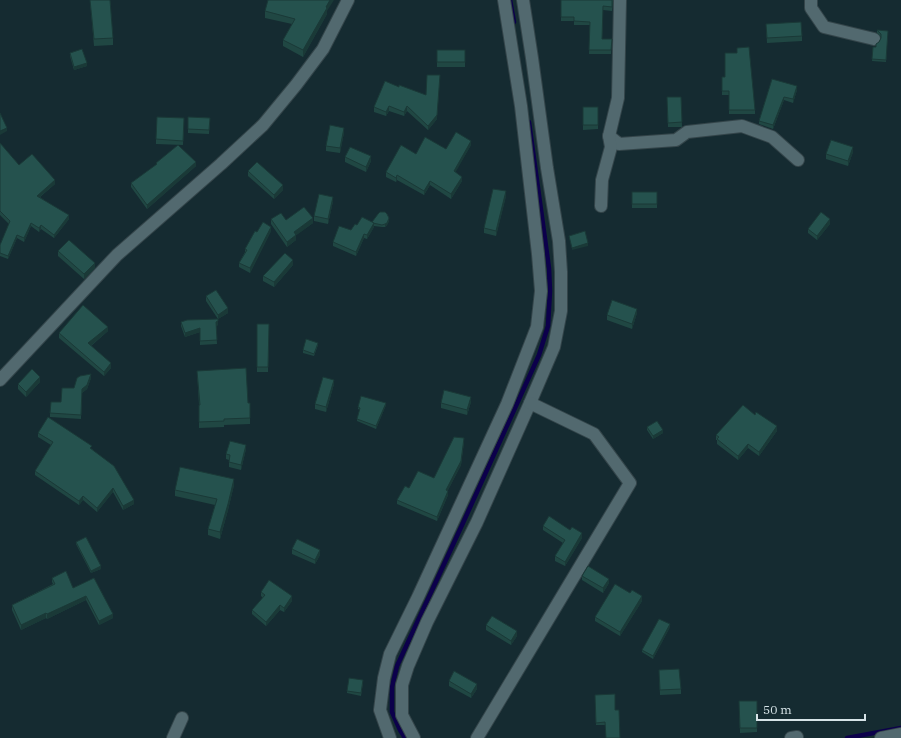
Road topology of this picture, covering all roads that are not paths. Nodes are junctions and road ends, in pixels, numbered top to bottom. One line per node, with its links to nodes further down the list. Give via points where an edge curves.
1 (348, 0): 10 (street, via 323,49 263,125 117,255)
2 (504, 0): 15 (street, via 521,106 538,254 541,291 537,327 507,404 390,654 380,710)
3 (523, 0): 11 (street, via 559,241 561,287 561,311 554,347)
4 (620, 0): 7 (street, via 618,98)
5 (811, 0): 6 (street, via 810,8 824,27)
6 (874, 39)
7 (609, 136): 8 (street, via 619,144 676,140 687,132 742,126 772,137); 9 (street, via 611,147 602,180)
8 (798, 160)
9 (601, 206)
10 (0, 380)
11 (530, 403): 16 (street, via 408,666 402,685 402,715); 17 (street, via 594,434 630,483)
12 (182, 718): 14 (street)
13 (901, 734): 18 (street)
14 (173, 738)
15 (390, 738)
16 (414, 738)
17 (477, 738)
18 (881, 738)

